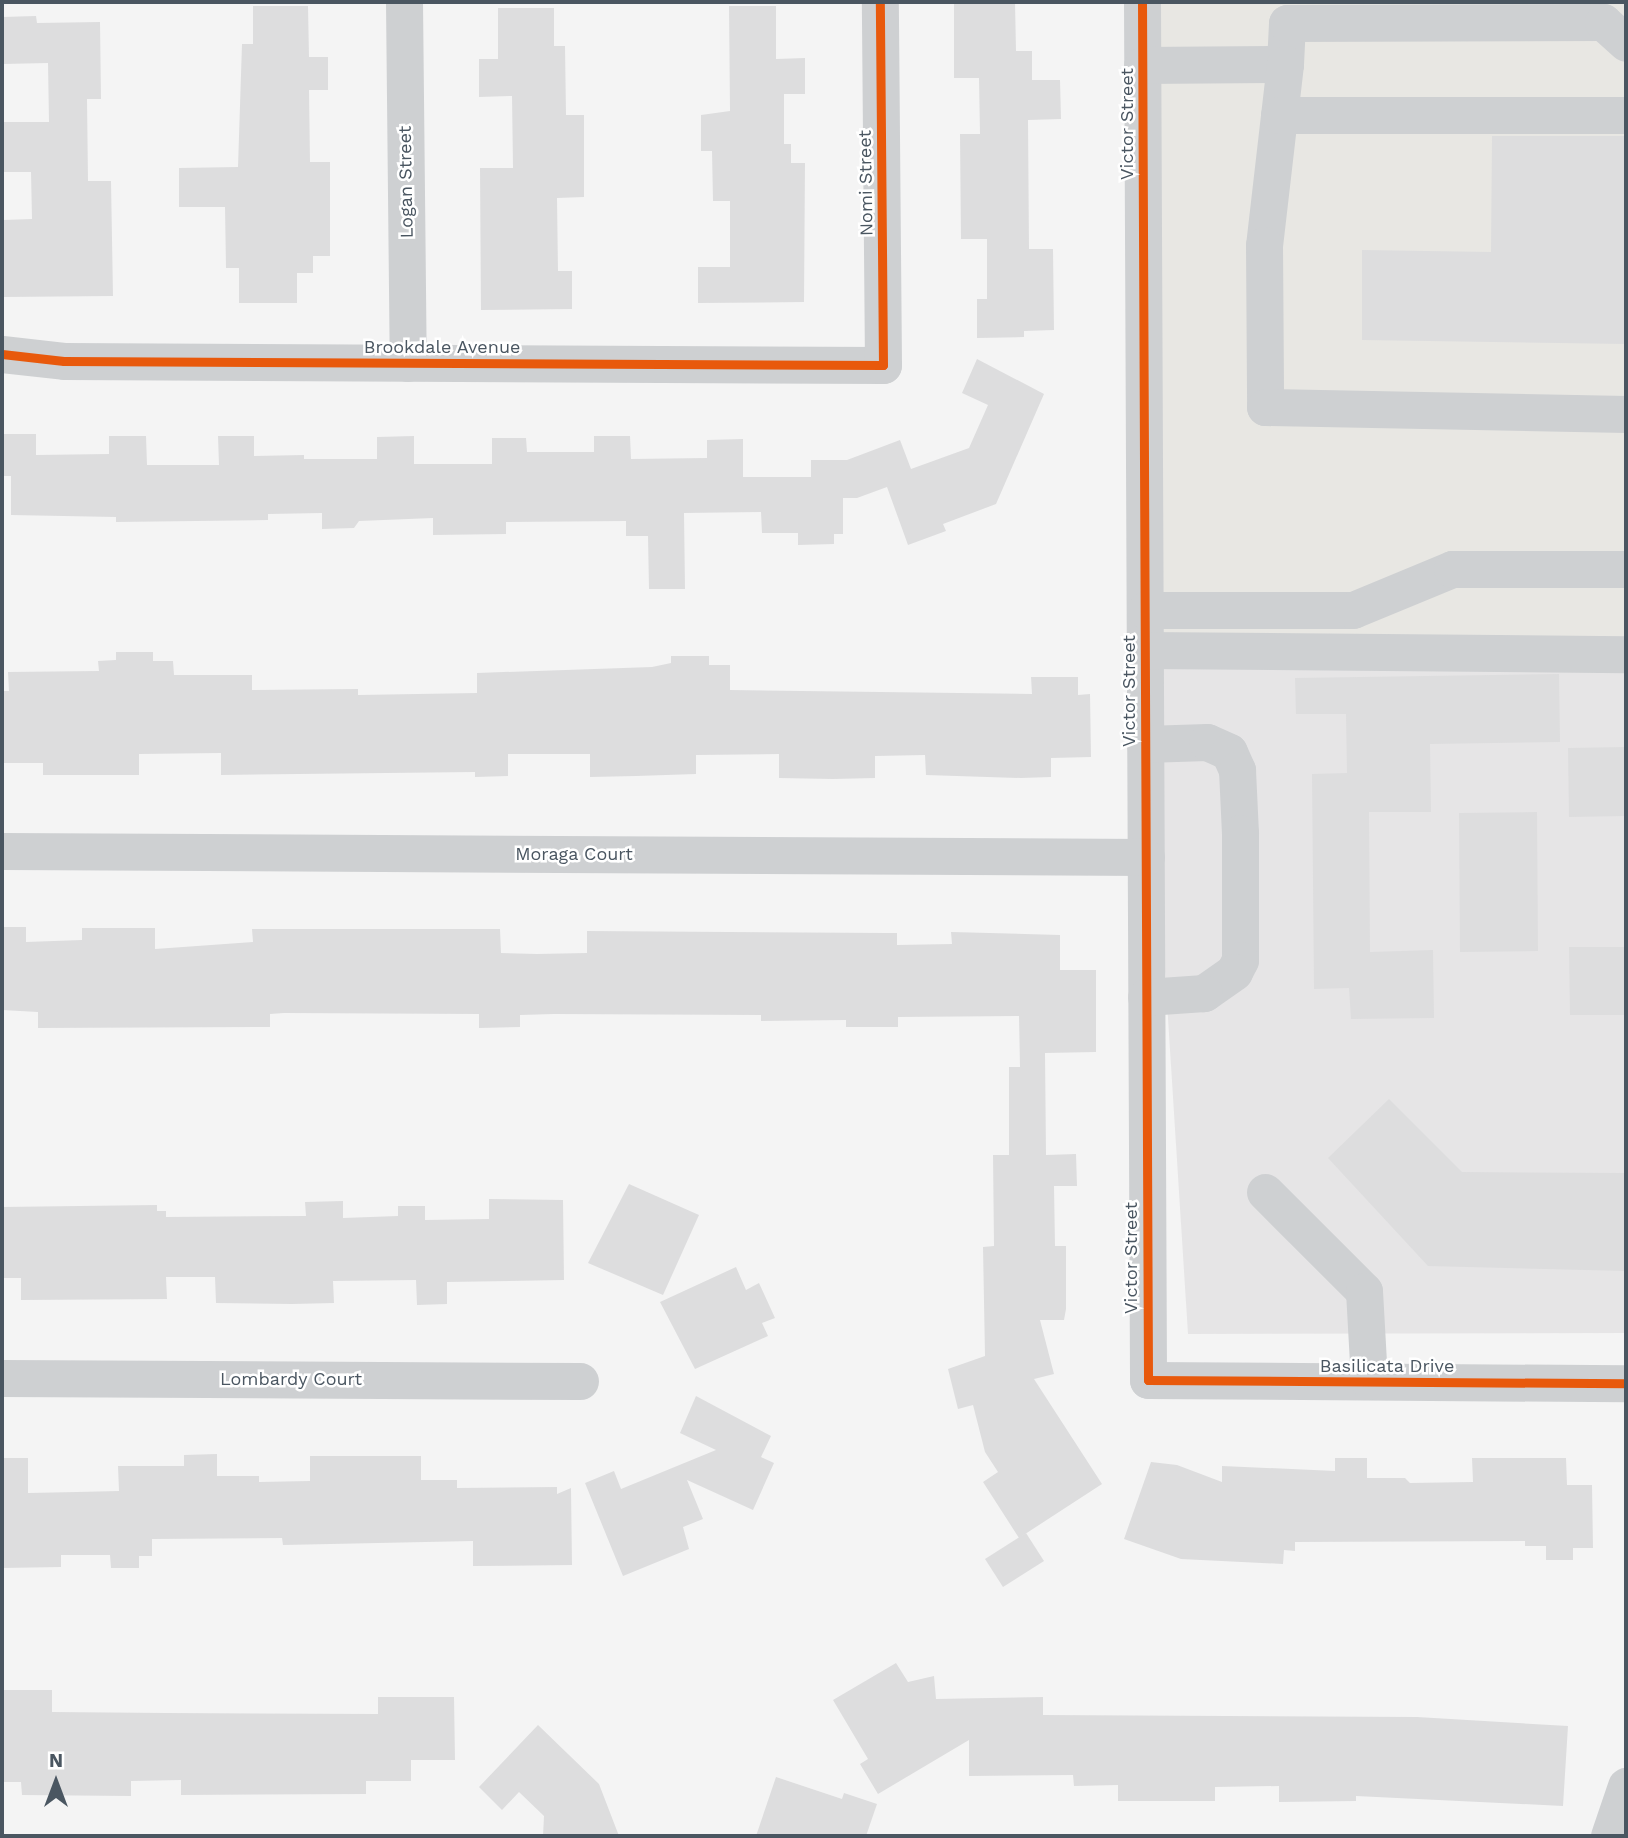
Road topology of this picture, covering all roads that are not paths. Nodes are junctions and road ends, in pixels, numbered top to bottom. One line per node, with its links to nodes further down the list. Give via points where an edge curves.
1 (404, 2): 10 (street, Logan Street)
2 (880, 2): 11 (street, Nomi Street)
3 (1142, 2): 6 (street, Victor Street)
4 (1626, 43): 5 (street, via 1603,22 1287,23)
5 (1285, 64): 6 (street); 7 (street)
6 (1142, 65): 14 (street, Victor Street)
7 (1279, 114): 8 (street); 12 (street, via 1264,245 1265,407)
8 (1626, 114)
9 (2, 354): 10 (street, Brookdale Avenue, via 64,361)
10 (408, 363): 11 (street, Brookdale Avenue)
11 (883, 365)
12 (1626, 414)
13 (1626, 569): 14 (street, via 1452,569 1353,610)
14 (1145, 610): 15 (street, Victor Street)
15 (1145, 650): 16 (street); 17 (street, Victor Street)
16 (1626, 654)
17 (1145, 744): 19 (street, Victor Street); 20 (street, via 1207,743 1229,752 1237,770 1240,833 1240,960 1234,972 1204,993)
18 (2, 851): 19 (street, Moraga Court)
19 (1146, 857): 20 (street, Victor Street)
20 (1146, 997): 23 (street, Victor Street)
21 (1265, 1192): 25 (street, via 1364,1291)
22 (2, 1378): 24 (street, Lombardy Court)
23 (1148, 1380): 25 (street, Basilicata Drive)
24 (580, 1381)
25 (1369, 1381): 26 (street, Basilicata Drive)
26 (1626, 1383)
27 (1626, 1786): 28 (street)
28 (1609, 1836)

